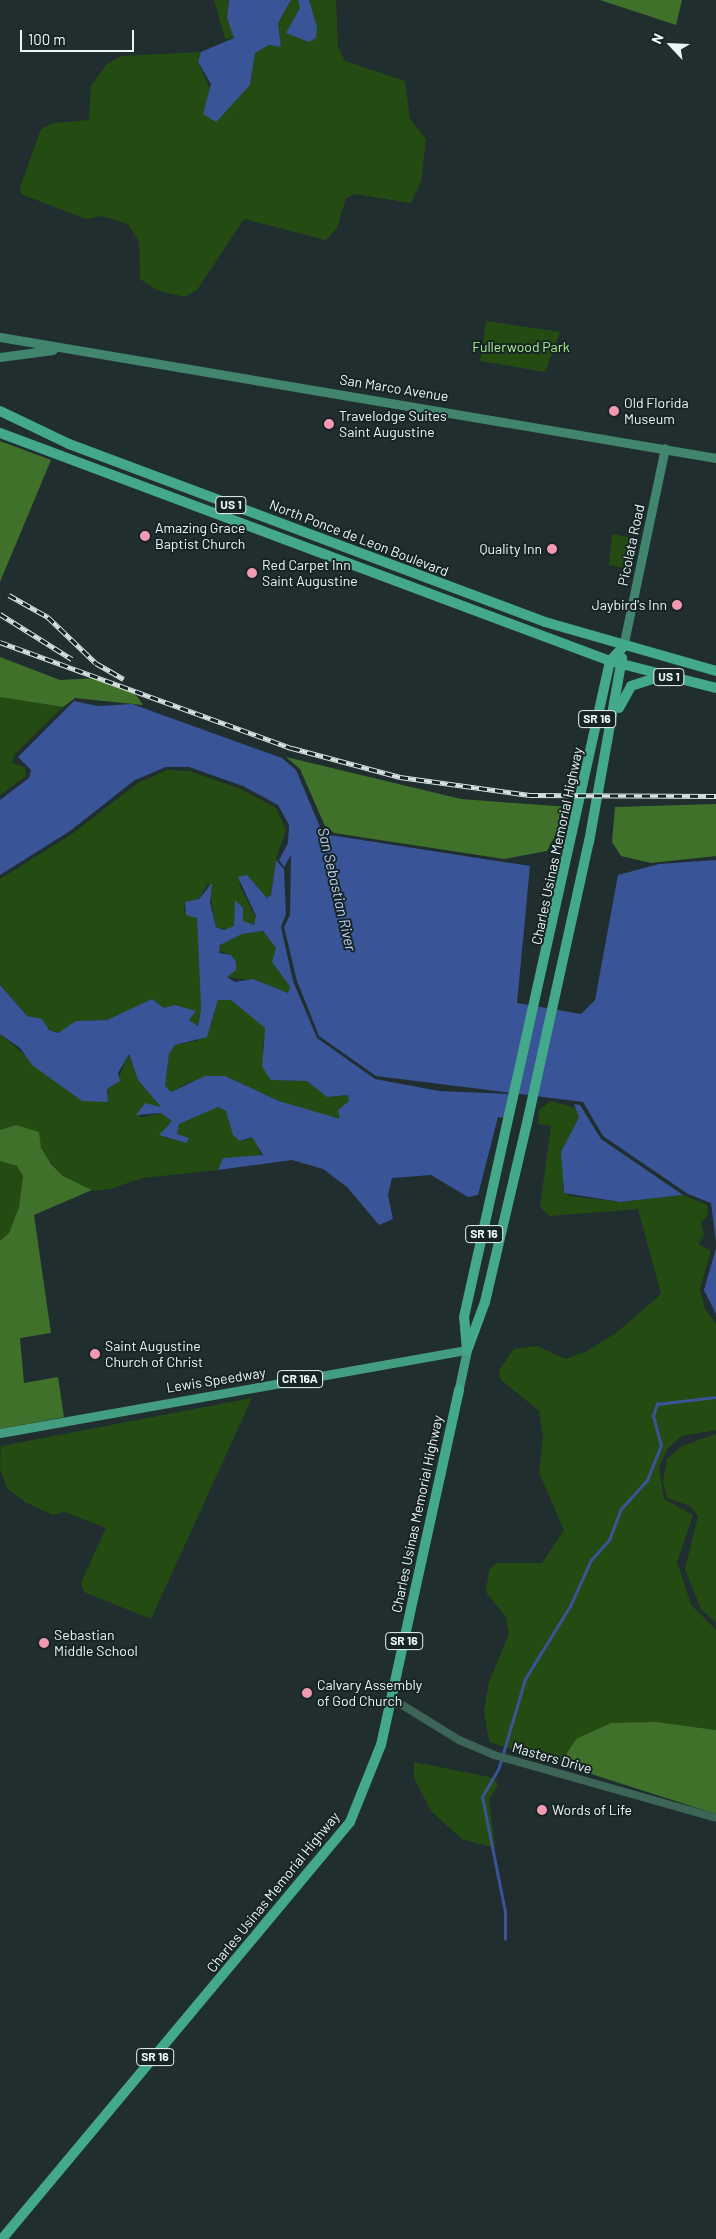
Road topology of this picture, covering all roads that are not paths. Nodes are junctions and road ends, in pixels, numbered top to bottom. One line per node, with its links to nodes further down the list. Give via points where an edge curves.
1 (0, 337): 2 (main road, San Marco Avenue)
2 (68, 349): 3 (main road, San Marco Avenue); 6 (main road, San Marco Avenue)
3 (0, 357)
4 (0, 411): 8 (highway, North Ponce de Leon Boulevard / US 1, via 100,456)
5 (0, 432): 9 (highway, North Ponce de Leon Boulevard / US 1)
6 (665, 448): 7 (main road, San Marco Avenue); 8 (main road, Picolata Road / SR 16)
7 (716, 458)
8 (623, 647): 9 (highway); 10 (highway, Charles Usinas Memorial Highway / SR 16); 11 (highway, North Ponce de Leon Boulevard / US 1)
9 (610, 660): 10 (highway, North Ponce de Leon Boulevard / US 1); 15 (highway, Charles Usinas Memorial Highway / SR 16, via 539,994 464,1317)
10 (622, 664): 12 (highway, North Ponce de Leon Boulevard / US 1); 14 (highway, Charles Usinas Memorial Highway / SR 16)
11 (716, 672)
12 (664, 676): 13 (highway, North Ponce de Leon Boulevard / US 1); 14 (highway, via 631,686)
13 (716, 688)
14 (611, 730): 15 (highway, Charles Usinas Memorial Highway / SR 16, via 527,1123 485,1302)
15 (466, 1350): 16 (main road, Charles Usinas Memorial Highway / SR 16); 17 (main road, Lewis Speedway / CR 16A)
16 (459, 1389): 18 (highway, Charles Usinas Memorial Highway / SR 16)
17 (0, 1433)
18 (391, 1698): 19 (street, Masters Drive, via 459,1740 494,1755); 20 (highway, Charles Usinas Memorial Highway / SR 16, via 374,1769 350,1822)
19 (716, 1818)
20 (2, 2239)

